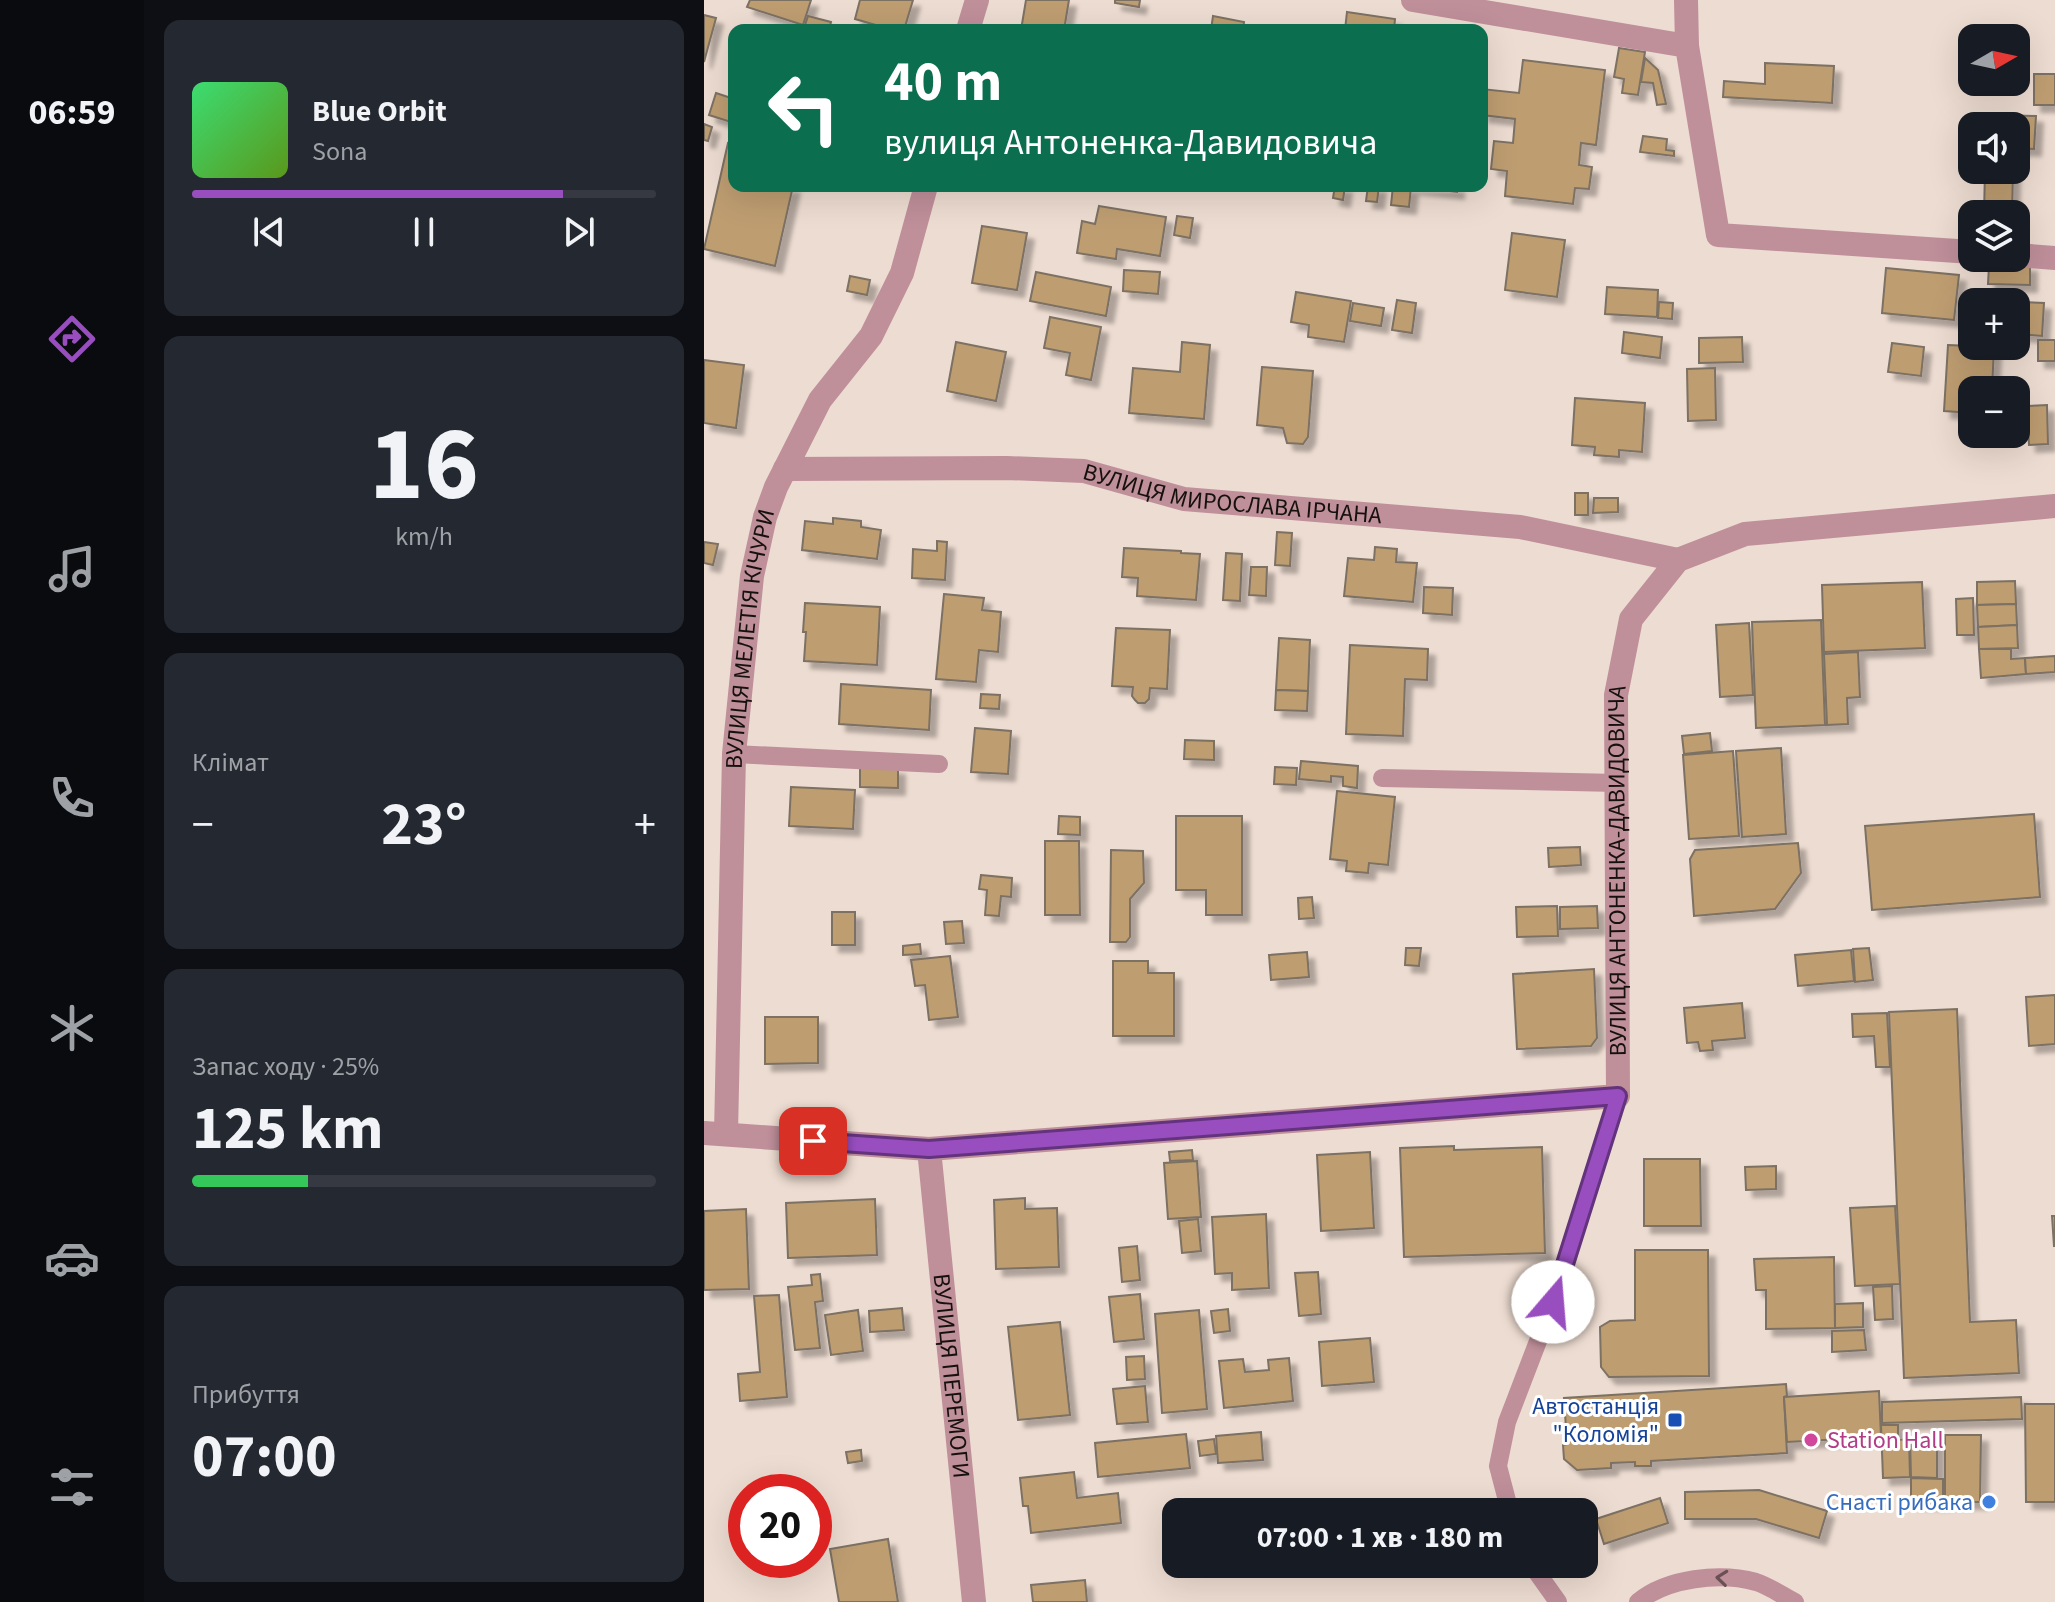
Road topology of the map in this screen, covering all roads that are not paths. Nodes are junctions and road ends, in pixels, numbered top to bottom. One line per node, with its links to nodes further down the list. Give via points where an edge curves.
1 (977, 0): 4 (street)
2 (1413, 0): 5 (street)
3 (1686, 0): 5 (street)
4 (970, 24)
5 (1687, 46): 7 (street, via 1718,235)
6 (924, 192): 10 (street, ВУЛИЦЯ МЕЛЕТІЯ КІЧУРИ, via 902,273 878,323 820,400)
7 (1958, 251)
8 (2030, 256): 9 (street)
9 (2055, 258)
10 (785, 469): 12 (street, ВУЛИЦЯ МИРОСЛАВА ІРЧАНА, via 1084,471 1184,499 1520,527); 13 (street, ВУЛИЦЯ МЕЛЕТІЯ КІЧУРИ, via 765,517 752,576)
11 (2055, 506): 12 (street, via 1745,534)
12 (1678, 560): 16 (street, ВУЛИЦЯ АНТОНЕНКА-ДАВИДОВИЧА, via 1631,619 1616,695)
13 (734, 754): 14 (lane); 18 (street, ВУЛИЦЯ МЕЛЕТІЯ КІЧУРИ)
14 (939, 764)
15 (1382, 778): 16 (lane)
16 (1618, 783): 17 (street, ВУЛИЦЯ АНТОНЕНКА-ДАВИДОВИЧА)
17 (1618, 1096): 19 (street); 20 (lane, via 1553,1302 1507,1422 1498,1466)
18 (715, 1134): 19 (street)
19 (929, 1149): 22 (street, ВУЛИЦЯ ПЕРЕМОГИ)
20 (1506, 1498)
21 (1541, 1578): 23 (lane)
22 (974, 1602)
23 (1558, 1602)
24 (1638, 1602): 25 (lane, one-way to 24, via 1758,1582 1703,1576 1649,1593)
25 (1795, 1602)

